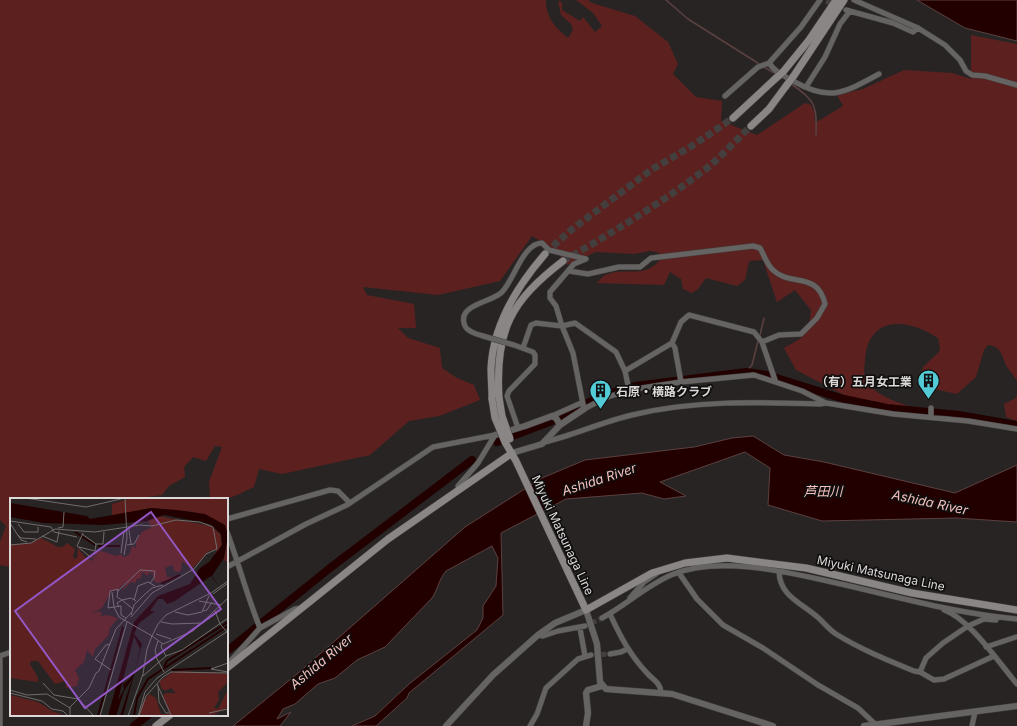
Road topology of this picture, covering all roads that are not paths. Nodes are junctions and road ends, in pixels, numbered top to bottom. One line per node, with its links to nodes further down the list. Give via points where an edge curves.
1 (820, 0): 6 (street, via 801,27)
2 (836, 0): 11 (main road, bridge, via 809,40 782,72)
3 (844, 0): 12 (main road, bridge, via 786,86)
4 (854, 0): 5 (street)
5 (918, 28): 8 (street, via 945,45 960,60 966,72); 9 (street, via 913,32 893,23 848,11 825,57)
6 (769, 63): 9 (street, via 773,69); 10 (street, via 758,67)
7 (879, 74): 9 (street, via 848,91 822,94)
8 (1017, 85)
9 (806, 87)
10 (725, 96)
11 (733, 118)
12 (751, 126)
13 (545, 254): 24 (main road, via 520,285 499,330 491,368)
14 (563, 261): 24 (main road, via 533,286 512,315 498,355)
15 (569, 271): 16 (street, via 550,292); 17 (street, via 588,274 619,267 640,267 651,258 753,246 760,248 772,270 813,284 819,289 825,304 817,318 801,334 779,335); 19 (street, bridge, via 574,264 586,259 549,250 542,243 533,246 503,292 473,306 465,314 465,327 469,330)
16 (562, 326): 19 (street, via 536,323 532,325); 20 (street, via 575,323 588,332 616,352); 26 (street, via 573,353)
17 (760, 340): 18 (street, via 748,329 689,315 682,322); 21 (street)
18 (672, 343): 20 (street); 22 (street)
19 (523, 348): 31 (street, via 533,352 536,359 535,364 509,391 508,396)
20 (625, 371): 23 (street)
21 (775, 380): 22 (street, via 754,375); 25 (street)
22 (681, 382): 23 (street)
23 (628, 388): 26 (street)
24 (495, 398): 35 (main road, Miyuki Matsunaga Line, bridge)
25 (826, 403): 29 (street, via 893,414); 34 (street, via 736,402 670,408 603,423)
26 (582, 406): 28 (street); 30 (street)
27 (931, 408): 29 (street)
28 (552, 416): 30 (street); 31 (street)
29 (931, 417): 32 (street)
30 (560, 425): 34 (street)
31 (518, 428): 33 (street)
32 (1017, 429)
33 (495, 435): 36 (street, via 478,463 458,486); 37 (street, via 433,447)
34 (545, 442): 35 (street)
35 (512, 453): 36 (main road); 49 (main road, Miyuki Matsunaga Line)
36 (458, 490): 48 (main road, via 388,539)
37 (350, 503): 38 (street, via 338,491 330,490); 41 (street)
38 (228, 519)
39 (228, 535): 41 (street)
40 (745, 559): 43 (main road, Miyuki Matsunaga Line, via 706,559); 45 (street); 50 (main road, Miyuki Matsunaga Line, via 806,568 912,593)
41 (238, 561): 42 (street); 55 (street)
42 (228, 566)
43 (663, 568): 46 (street, via 644,582); 49 (main road, Miyuki Matsunaga Line, via 639,578)
44 (679, 572): 45 (street, via 720,566); 46 (street); 74 (street, via 697,599 723,625 858,708)
45 (777, 572): 47 (street); 67 (street, via 786,593 815,614 835,633 877,656)
46 (628, 601): 51 (street)
47 (938, 606): 53 (street); 56 (street, via 954,614)
48 (302, 608): 55 (street); 66 (main road)
49 (586, 610): 57 (street, via 555,623); 69 (street, via 597,644)
50 (1017, 610)
51 (610, 614): 52 (street); 60 (street)
52 (602, 618)
53 (1002, 618): 54 (street); 56 (street, via 984,619)
54 (1017, 619)
55 (259, 626): 65 (street)
56 (968, 626): 59 (street); 67 (street, via 930,653)
57 (538, 635): 77 (street, via 493,675); 78 (street, via 582,627 588,655 578,659 546,688)
58 (1016, 636): 59 (street)
59 (986, 647): 64 (street)
60 (627, 649): 62 (street); 70 (street, via 658,683)
61 (10, 652): 63 (street)
62 (610, 654)
63 (0, 656): 75 (street)
64 (994, 656): 67 (street, via 944,680 934,680); 68 (street)
65 (228, 664)
66 (228, 667)
67 (920, 672)
68 (1017, 684)
69 (602, 686): 70 (street, via 606,689); 79 (street, via 586,693)
70 (661, 692): 80 (street)
71 (1017, 706): 72 (street)
72 (975, 712): 74 (street); 82 (street)
73 (169, 716): 76 (main road)
74 (875, 724): 81 (street)
75 (0, 726)
76 (156, 726)
77 (446, 726)
78 (530, 726)
79 (586, 726)
80 (773, 726)
81 (864, 726)
82 (972, 726)

